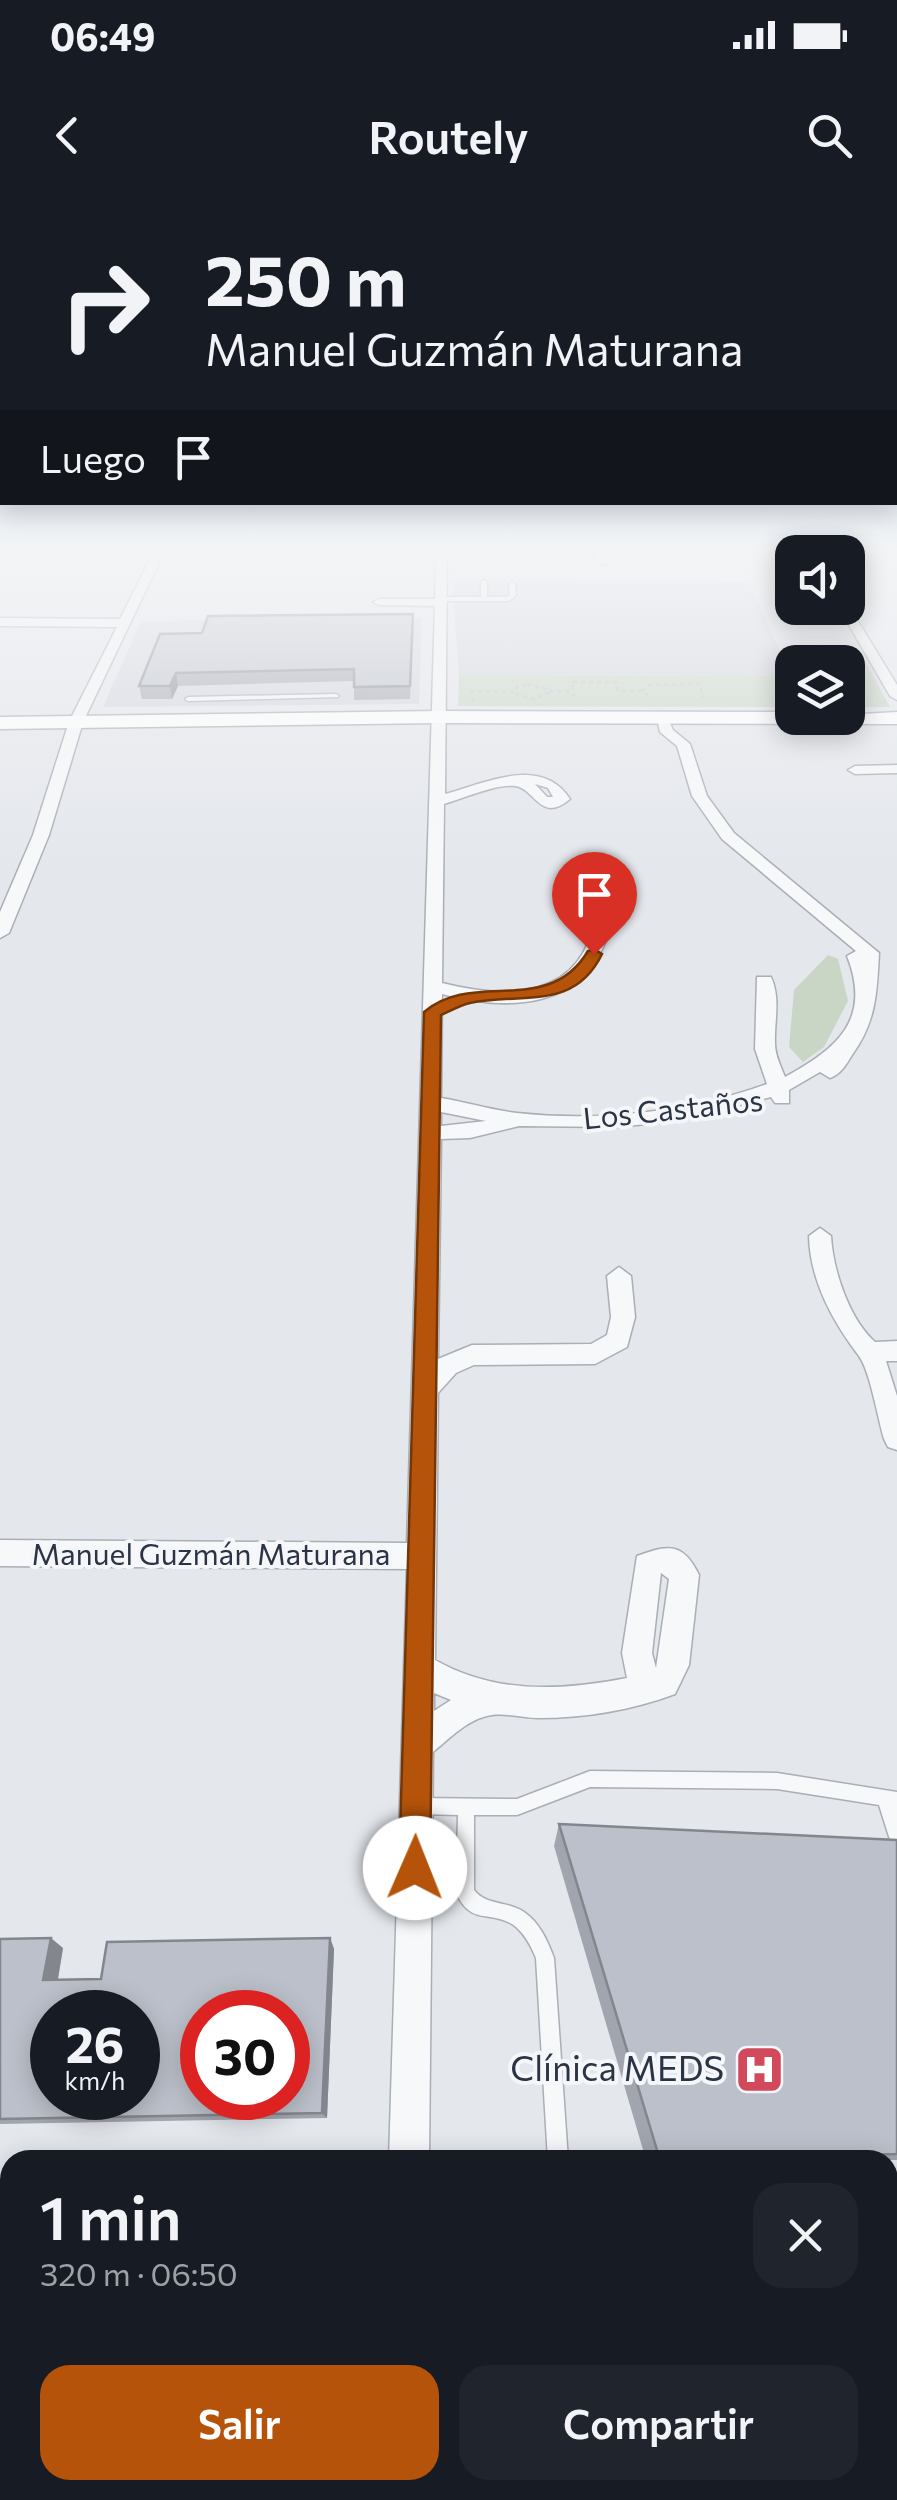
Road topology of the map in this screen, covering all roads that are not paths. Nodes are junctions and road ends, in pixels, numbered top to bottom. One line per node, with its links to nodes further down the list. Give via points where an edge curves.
1 (107, 657): 13 (street)
2 (440, 657): 9 (street)
3 (874, 657): 5 (street)
4 (336, 696): 6 (lane)
5 (897, 696)
6 (256, 698): 7 (lane); 12 (lane)
7 (188, 699)
8 (691, 708): 10 (main road); 11 (main road); 15 (street, via 694,728)
9 (439, 717): 10 (main road); 12 (main road); 19 (street)
10 (661, 717): 15 (street, Los Castaños, via 667,732)
11 (897, 718)
12 (251, 720): 13 (main road)
13 (76, 722): 14 (main road); 21 (street, via 38,846)
14 (0, 723)
15 (684, 744): 26 (street, Los Castaños, via 700,796 728,836 846,933 882,1016 859,1063)
16 (855, 770): 17 (street)
17 (897, 770)
18 (510, 781): 19 (street)
19 (437, 793): 23 (street)
20 (596, 875): 24 (street, via 605,906 584,972 541,992)
21 (0, 933)
22 (764, 981): 26 (street, via 765,1049)
23 (433, 986): 24 (street); 25 (street)
24 (467, 998): 25 (street)
25 (432, 1012): 27 (street)
26 (782, 1098): 28 (street, Los Castaños, via 660,1117)
27 (431, 1104): 28 (street, Los Castaños); 29 (street)
28 (519, 1120): 29 (street, Los Castaños)
29 (430, 1133): 32 (street)
30 (820, 1236): 33 (street, via 822,1258 853,1335)
31 (619, 1276): 34 (street, via 624,1317 618,1340 595,1354)
32 (427, 1318): 34 (street); 35 (street)
33 (884, 1351): 36 (street)
34 (484, 1354): 35 (street, via 446,1366)
35 (426, 1388): 38 (street)
36 (897, 1439)
37 (0, 1553): 38 (street, Manuel Guzmán Maturana)
38 (421, 1556): 39 (street)
39 (419, 1668): 41 (street); 42 (street)
40 (644, 1690): 41 (street, via 575,1701)
41 (493, 1700): 42 (street, via 454,1715)
42 (417, 1745): 44 (street)
43 (891, 1800): 45 (lane, via 778,1781 590,1779 516,1807); 46 (lane)
44 (416, 1806): 45 (lane); 47 (street)
45 (466, 1807): 48 (lane, via 465,1894 474,1905 517,1917 545,1958)
46 (897, 1836)
47 (409, 2150)
48 (557, 2150)

